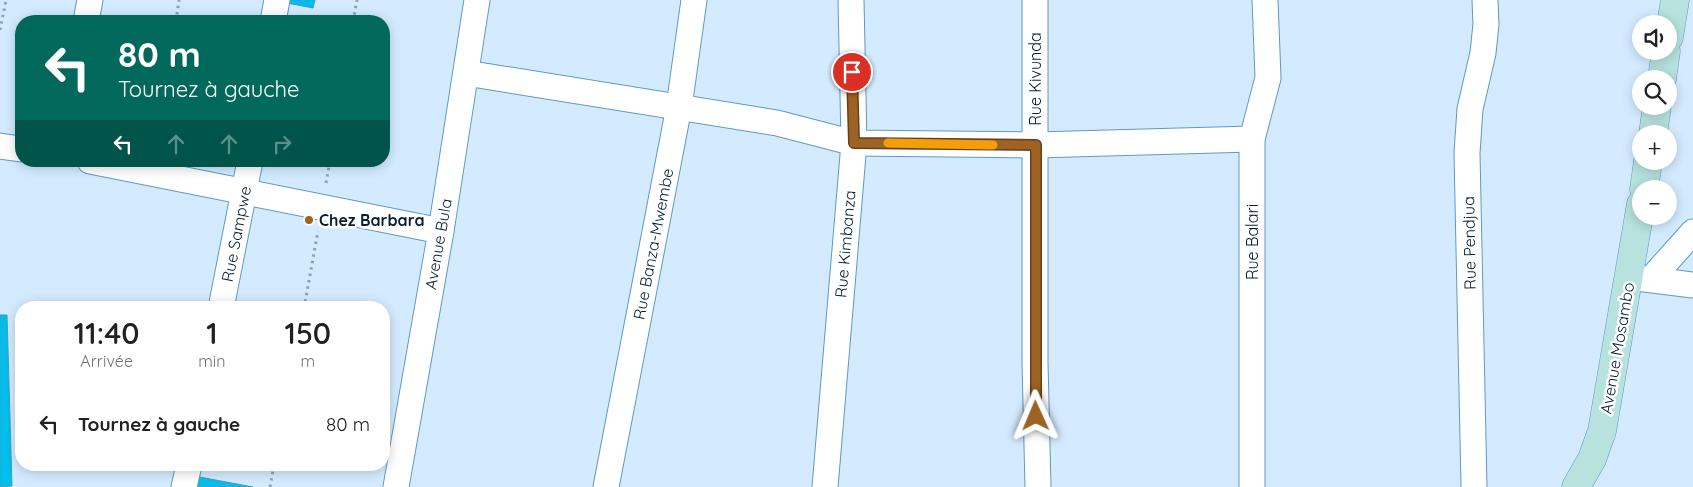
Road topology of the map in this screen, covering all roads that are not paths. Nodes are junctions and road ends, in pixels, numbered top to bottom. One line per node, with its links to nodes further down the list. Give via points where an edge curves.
1 (90, 0): 10 (street)
2 (277, 0): 11 (street)
3 (477, 0): 13 (street, Avenue Bula)
4 (694, 0): 14 (street, Rue Banza-Mwembe)
5 (851, 0): 16 (street, Rue Kimbanza)
6 (1035, 0): 17 (street, Rue Kivunda)
7 (1265, 0): 15 (street, Rue Balari, via 1268,78)
8 (1485, 0): 36 (street, Rue Pendjua, via 1483,52 1470,109 1467,153)
9 (1675, 0): 12 (street)
10 (87, 15)
11 (274, 15)
12 (1673, 15)
13 (466, 73): 14 (street); 24 (street, Avenue Bula)
14 (679, 107): 16 (street, via 777,123); 32 (street, Rue Banza-Mwembe)
15 (1252, 139): 17 (street); 35 (street, Rue Balari)
16 (854, 143): 17 (street); 33 (street, Rue Kimbanza)
17 (1036, 145): 34 (street, Rue Kivunda)
18 (0, 146): 19 (street)
19 (15, 148)
20 (120, 167): 22 (street)
21 (249, 167): 22 (street, Rue Sampwe)
22 (245, 192): 24 (street); 28 (street, Rue Sampwe)
23 (1641, 225): 26 (street, Avenue Mosambo)
24 (441, 231): 31 (street, Avenue Bula)
25 (1693, 232): 26 (street)
26 (1640, 278): 27 (street); 37 (street, Avenue Mosambo, via 1602,431 1592,459)
27 (1693, 285)
28 (222, 301)
29 (188, 471): 30 (street)
30 (184, 487)
31 (396, 487)
32 (606, 487)
33 (825, 487)
34 (1038, 487)
35 (1252, 487)
36 (1474, 487)
37 (1576, 487)

